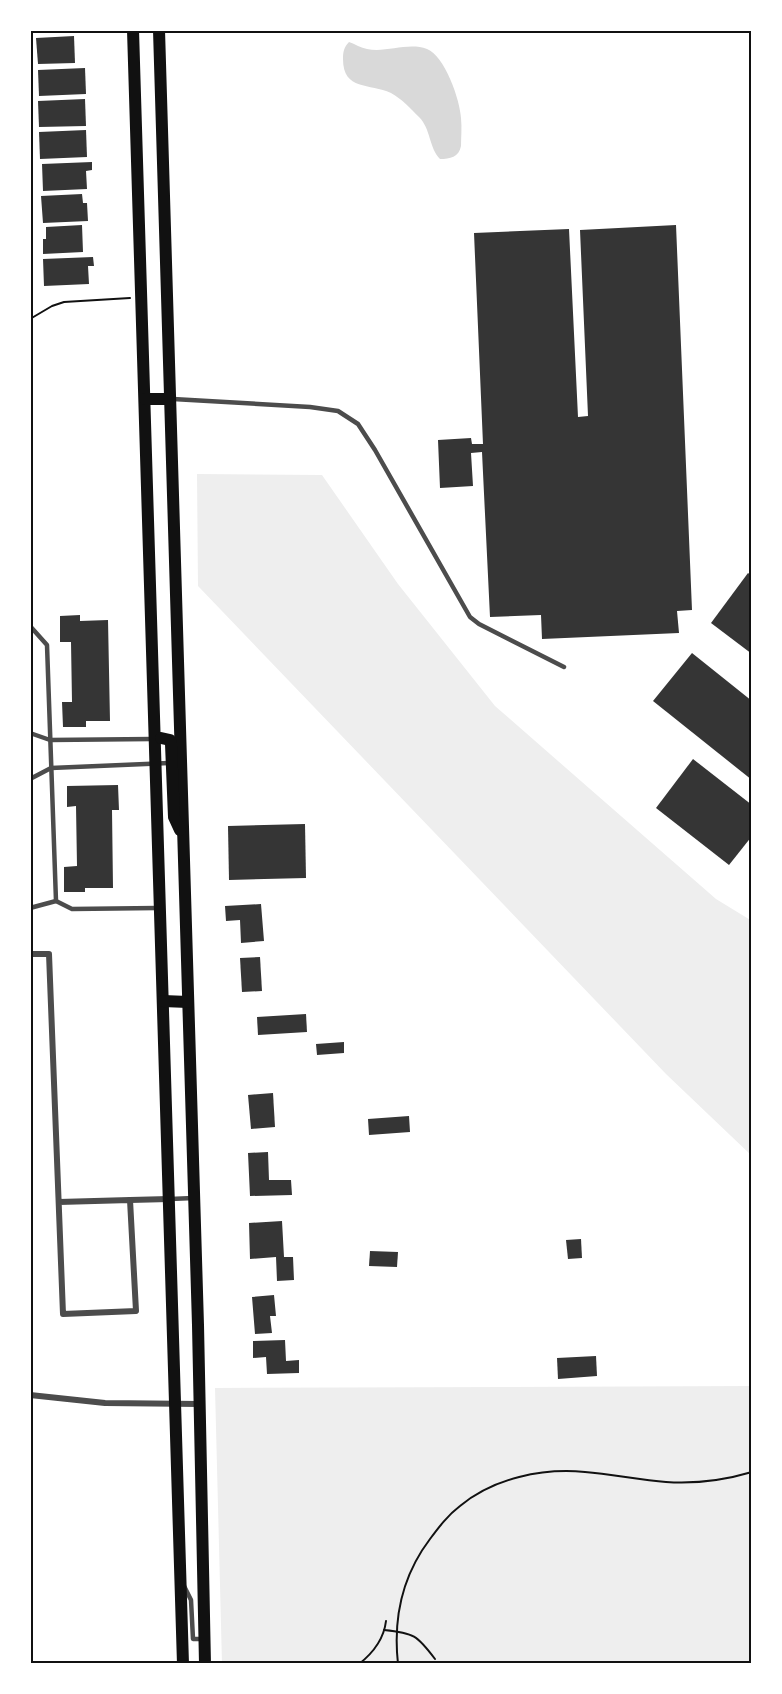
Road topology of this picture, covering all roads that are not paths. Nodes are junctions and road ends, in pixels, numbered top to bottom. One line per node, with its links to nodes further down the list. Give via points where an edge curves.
1 (133, 30): 3 (main road)
2 (159, 30): 4 (main road)
3 (145, 399): 4 (main road); 8 (main road)
4 (170, 399): 6 (lane, via 310,407 338,411 358,424 470,617); 10 (main road)
5 (30, 626): 9 (lane, via 47,645)
6 (564, 667)
7 (30, 733): 9 (lane)
8 (158, 738): 9 (lane); 10 (main road, via 170,740); 11 (main road)
9 (50, 741): 12 (lane)
10 (176, 763): 11 (lane); 19 (main road, via 174,817 183,837)
11 (156, 764): 12 (lane); 16 (main road)
12 (51, 768): 13 (lane); 14 (lane)
13 (30, 779)
14 (56, 901): 15 (lane); 16 (lane, via 72,909)
15 (30, 908)
16 (160, 908): 18 (main road)
17 (30, 954): 23 (street, via 49,954)
18 (163, 1001): 19 (main road); 21 (main road)
19 (188, 1002): 20 (main road)
20 (194, 1198): 21 (lane); 26 (main road)
21 (170, 1199): 22 (street); 25 (main road)
22 (130, 1200): 23 (street); 23 (street, via 136,1311 63,1314)
23 (58, 1202)
24 (30, 1395): 25 (street, via 105,1403)
25 (176, 1404): 26 (street); 27 (main road)
26 (200, 1404): 28 (main road)
27 (180, 1578): 28 (lane, via 191,1600 192,1639); 29 (main road)
28 (205, 1640): 30 (main road)
29 (183, 1664)
30 (205, 1664)

